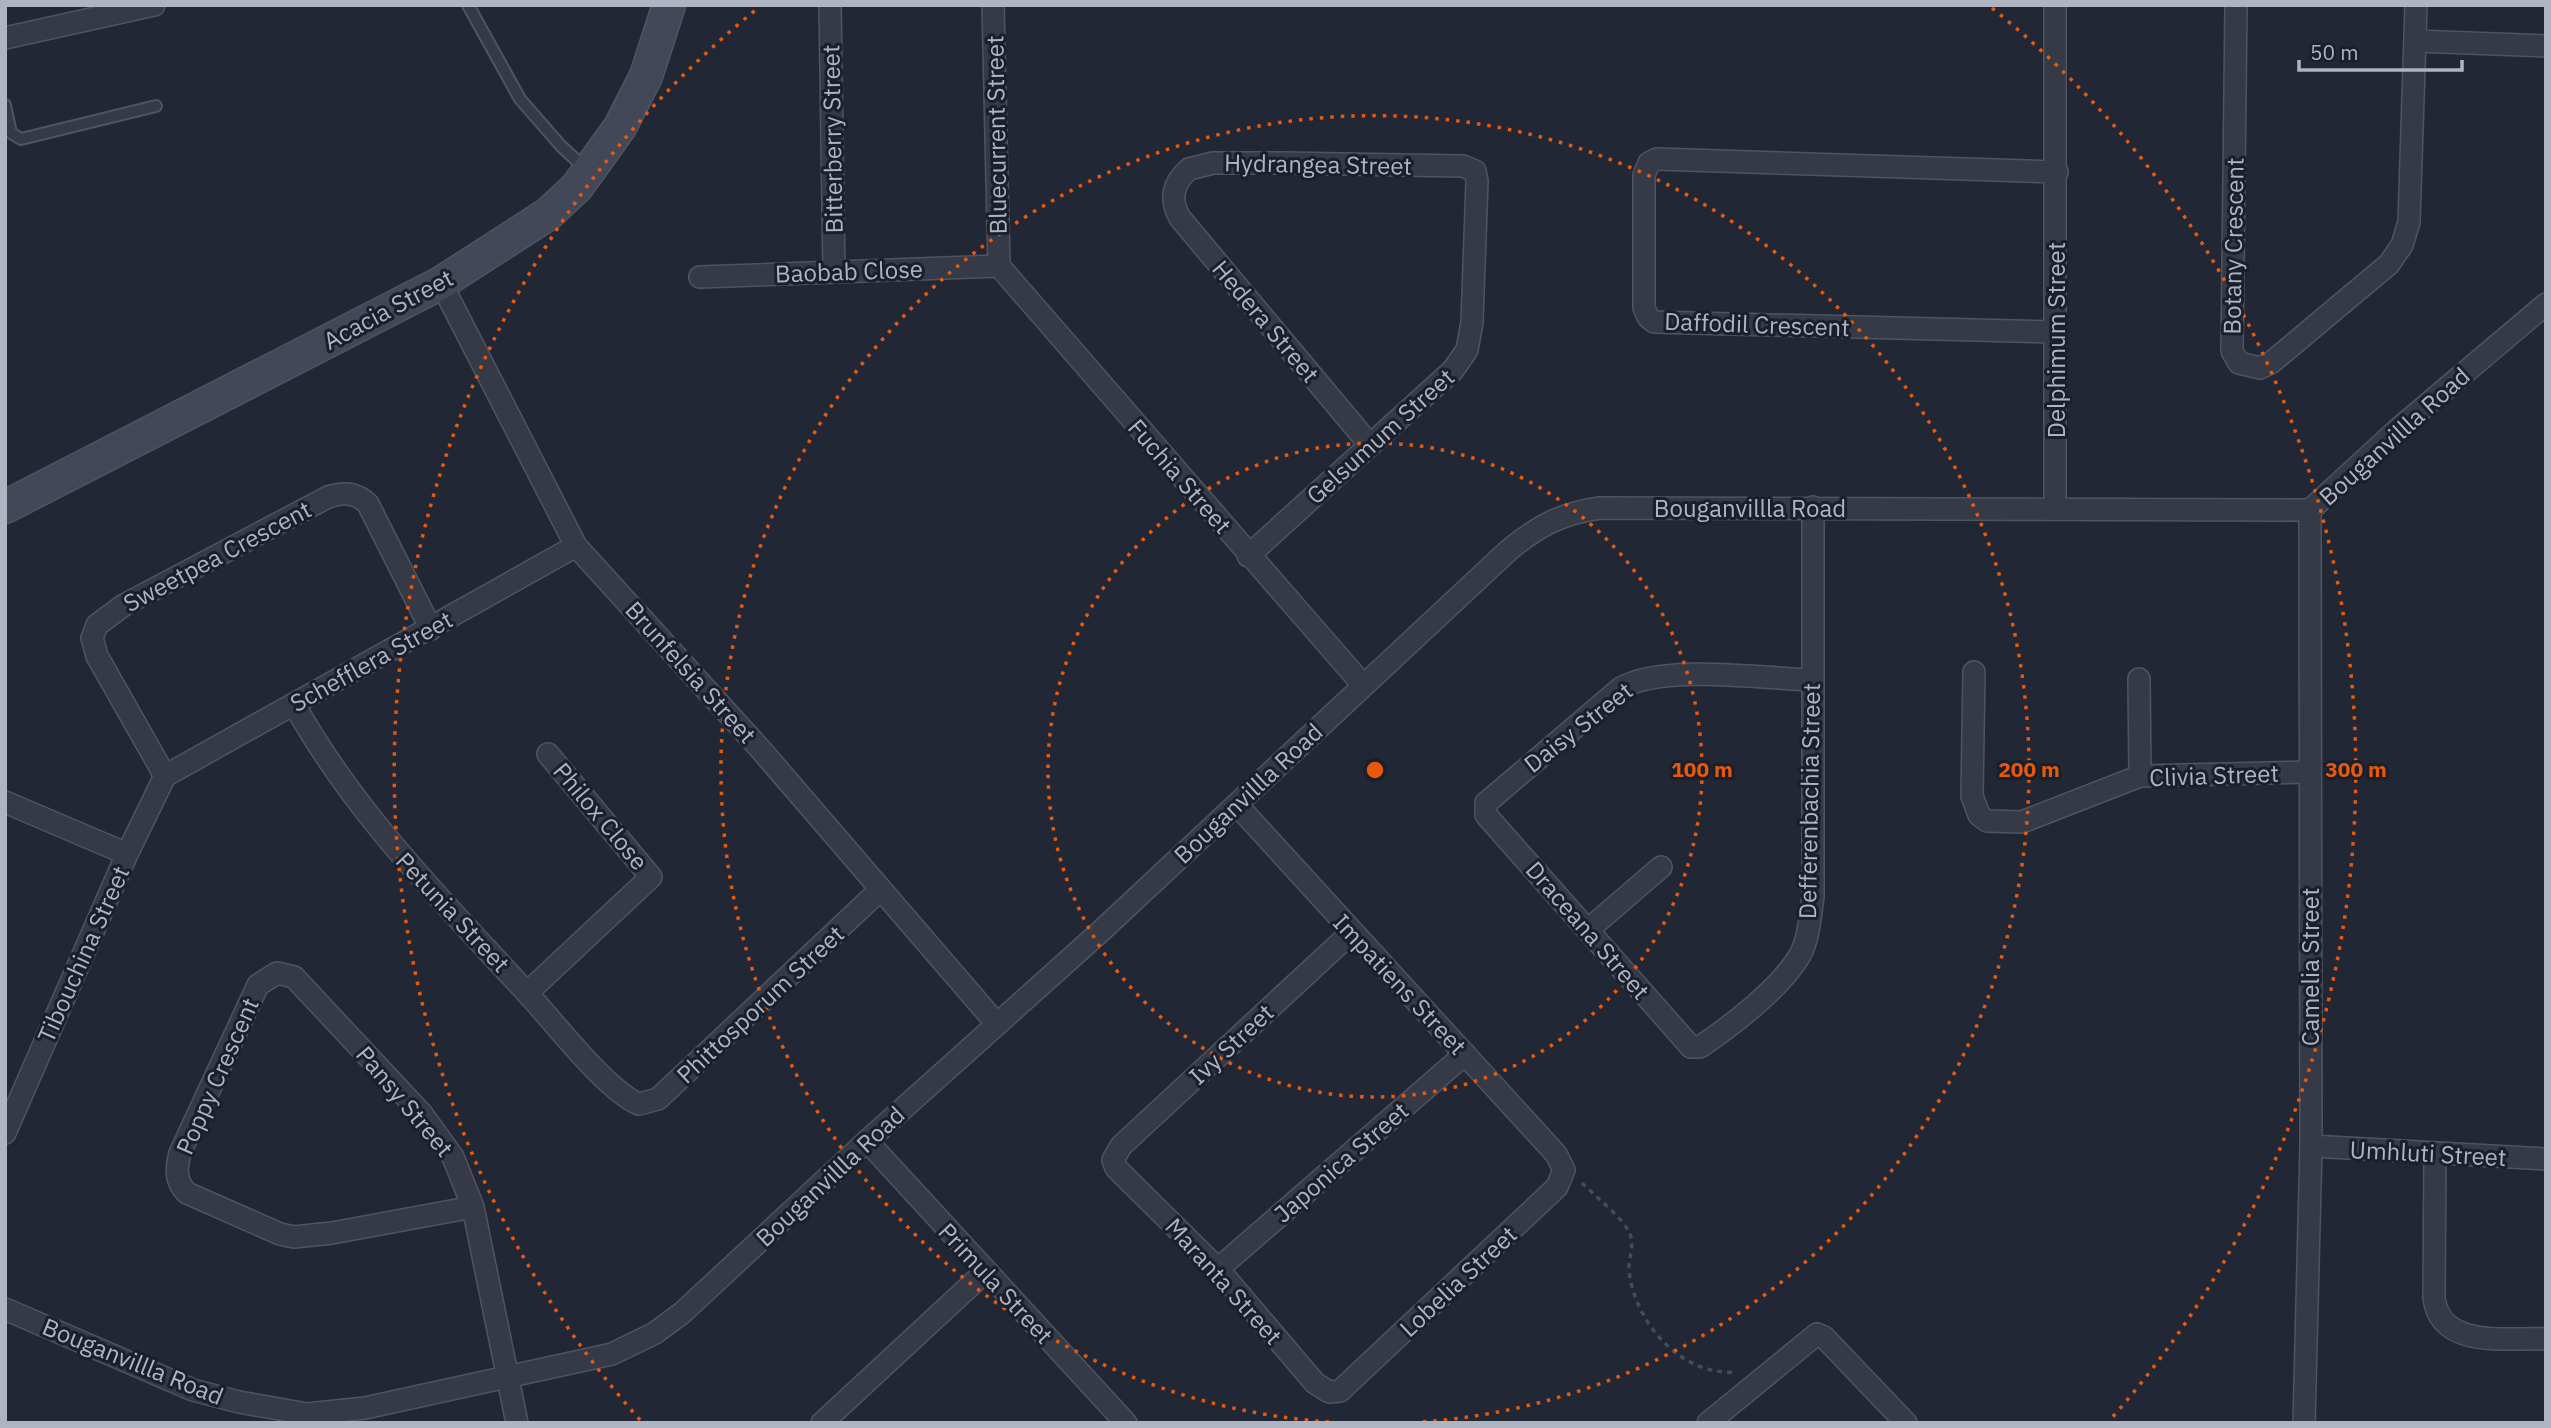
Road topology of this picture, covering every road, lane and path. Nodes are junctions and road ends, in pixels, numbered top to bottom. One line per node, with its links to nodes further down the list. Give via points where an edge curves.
1 (154, 5): 9 (street)
2 (468, 5): 15 (lane, via 520,99)
3 (669, 5): 15 (street, Acacia Street, via 635,99)
4 (830, 5): 19 (street, Bitterberry Street)
5 (993, 5): 18 (street, Bluecurrent Street)
6 (2055, 5): 16 (street, Delphimum Street)
7 (2236, 5): 10 (street, Botany Crescent, via 2232,351 2239,363 2251,367 2272,362 2389,264 2402,245 2409,222)
8 (2416, 5): 10 (street, Botany Crescent)
9 (5, 38)
10 (2415, 41): 11 (street)
11 (2546, 46)
12 (5, 105): 13 (lane, via 11,133 21,139)
13 (156, 106)
14 (1474, 170): 17 (street, Hydrangea Street, via 1213,163 1189,169); 24 (street, Gelsumum Street, via 1474,281 1467,349 1453,370)
15 (589, 172): 21 (street, Acacia Street, via 548,214)
16 (2057, 172): 23 (street, Delphimum Street); 23 (street, Daffodil Crescent, via 1657,159 1644,174 1644,308 1654,322)
17 (1173, 191): 24 (street, Hedera Street, via 1180,218)
18 (999, 266): 19 (street, Baobab Close); 30 (street, Fuchia Street)
19 (834, 272): 20 (street, Baobab Close)
20 (700, 276)
21 (440, 283): 25 (street, Acacia Street); 29 (street, Brunfelsia Street)
22 (2546, 304): 28 (street, Bouganvillla Road)
23 (2056, 332): 27 (street, Delphimum Street)
24 (1370, 445): 30 (street, Gelsumum Street)
25 (5, 507)
26 (1813, 507): 27 (street, Bouganvillla Road); 34 (street, Defferenbachia Street); 35 (street, Bouganvillla Road, via 1600,508 1553,519 1509,550)
27 (2055, 509): 28 (street, Bouganvillla Road)
28 (2310, 510): 38 (street, Camelia Street)
29 (576, 546): 31 (street, Schefflera Street); 46 (street, Brunfelsia Street, via 753,741)
30 (1248, 556): 35 (street, Fuchia Street)
31 (431, 628): 36 (street, Schefflera Street); 39 (street, Sweetpea Crescent, via 368,504 346,493 328,497 124,605 97,625 93,645)
32 (1974, 672): 40 (street, Clivia Street, via 1972,796 1979,815 1987,821 2037,818)
33 (2139, 678): 40 (street)
34 (1811, 680): 43 (street, Daisy Street, via 1687,675 1638,680 1615,693 1491,796); 52 (street, Defferenbachia Street, via 1813,897 1807,936 1784,975)
35 (1363, 685): 42 (street, Bouganvillla Road)
36 (294, 704): 39 (street, Schefflera Street); 50 (street, Petunia Street, via 363,811)
37 (548, 754): 50 (street, Philox Close, via 651,877)
38 (2309, 772): 40 (street, Clivia Street); 57 (street, Camelia Street)
39 (165, 776): 44 (street, Tibouchina Street)
40 (2140, 776)
41 (5, 802): 44 (street)
42 (1237, 805): 48 (street, Impatiens Street); 51 (street, Bouganvillla Road)
43 (1485, 806): 47 (street, Draceana Street, via 1486,815)
44 (127, 854): 55 (street, Tibouchina Street)
45 (1661, 867): 47 (street)
46 (880, 890): 51 (street, Brunfelsia Street); 54 (street, Phittosporum Street, via 658,1099)
47 (1589, 929): 52 (street, Draceana Street, via 1688,1045)
48 (1352, 932): 53 (street, Impatiens Street); 60 (street, Ivy Street, via 1121,1146)
49 (286, 973): 62 (street, Pansy Street, via 301,983 422,1114 453,1157); 62 (street, Poppy Crescent, via 271,974 251,996 180,1153 177,1173 181,1187 294,1237)
50 (527, 993): 54 (street, Petunia Street, via 573,1045)
51 (996, 1023): 56 (street, Bouganvillla Road)
52 (1698, 1047)
53 (1465, 1054): 61 (street, Impatiens Street); 63 (street, Japonica Street)
54 (634, 1102)
55 (8, 1121)
56 (867, 1141): 64 (street, Primula Street); 68 (street, Bouganvillla Road, via 655,1333 612,1354)
57 (2311, 1146): 58 (street, Umhluti Street); 75 (street, Camelia Street)
58 (2435, 1154): 59 (street, Umhluti Street); 66 (street, via 2434,1298 2440,1318 2463,1335)
59 (2546, 1159)
60 (1113, 1160): 63 (street, Maranta Street)
61 (1563, 1165): 67 (path, via 1630,1233 1633,1286 1655,1333 1672,1353 1731,1373); 69 (street, Lobelia Street, via 1564,1176 1557,1187)
62 (473, 1207): 68 (street, Pansy Street)
63 (1218, 1269): 69 (street, Maranta Street, via 1315,1383 1329,1392)
64 (985, 1272): 71 (street); 72 (street, Primula Street)
65 (5, 1309): 68 (street, Bouganvillla Road, via 193,1390 307,1414 365,1408)
66 (2546, 1339)
67 (1767, 1373): 73 (street); 74 (street, via 1812,1336 1821,1335)
68 (506, 1378): 70 (street, Pansy Street)
69 (1340, 1391)
70 (517, 1423)
71 (822, 1423)
72 (1126, 1423)
73 (1708, 1423)
74 (1906, 1423)
75 (2304, 1423)

